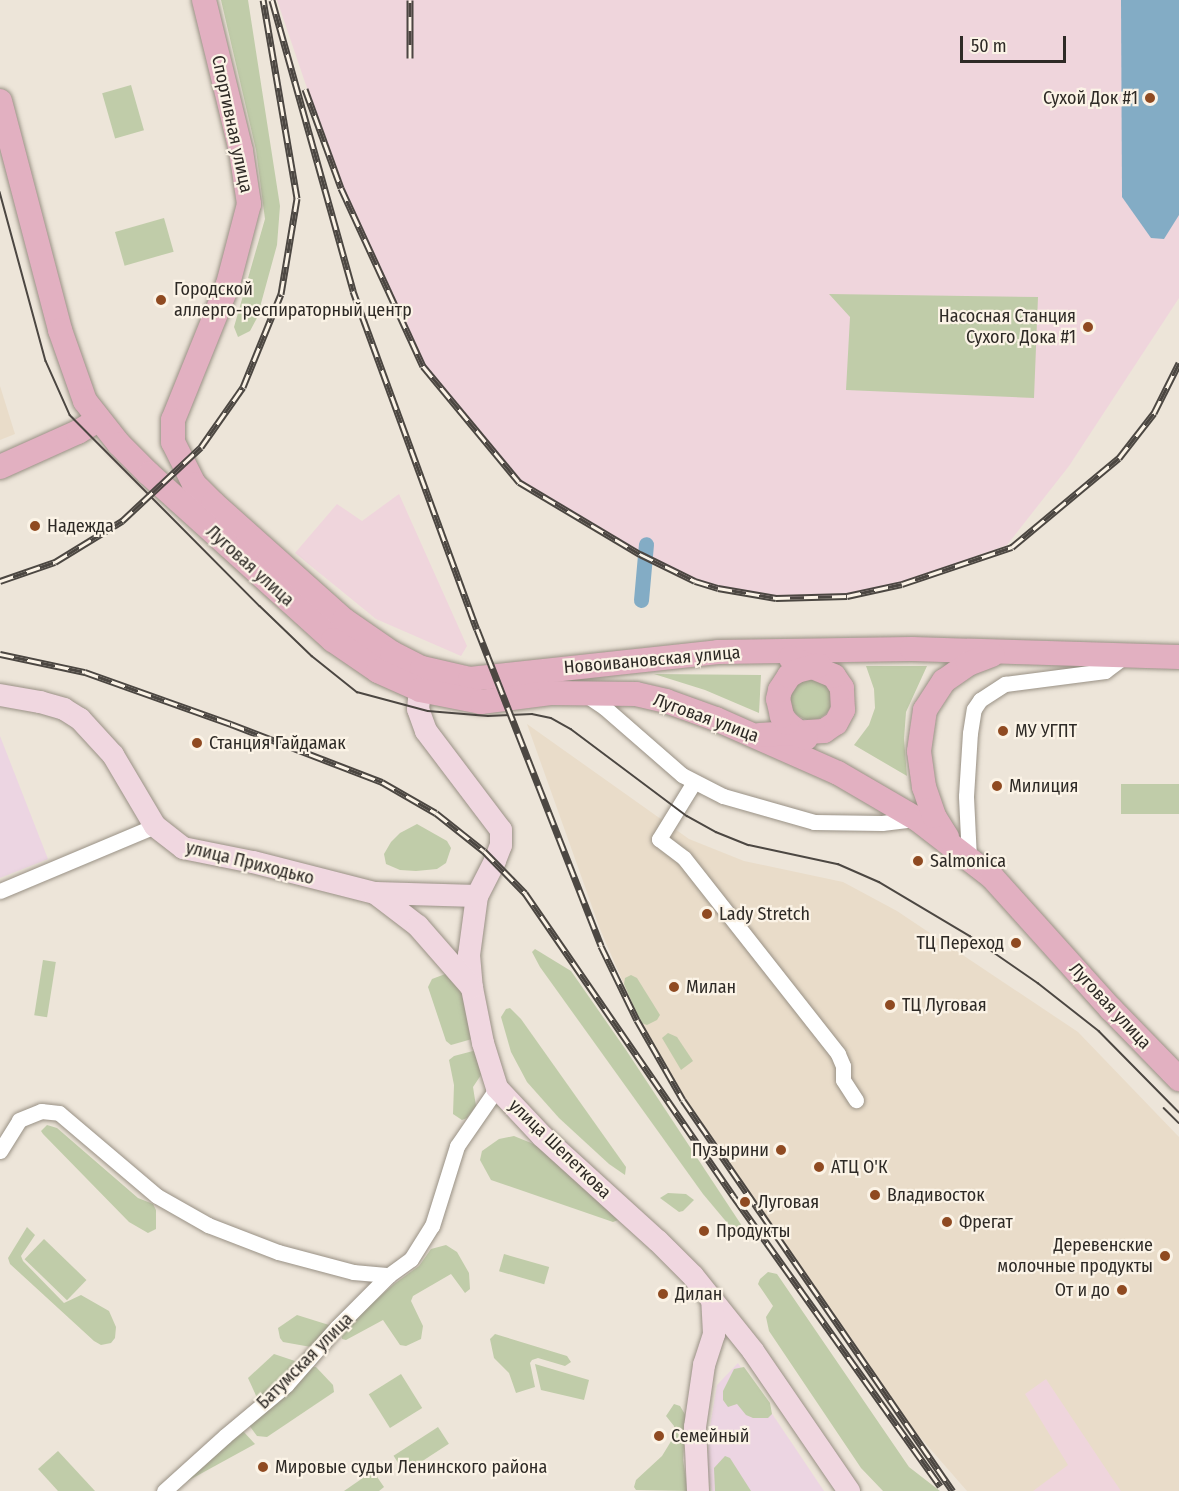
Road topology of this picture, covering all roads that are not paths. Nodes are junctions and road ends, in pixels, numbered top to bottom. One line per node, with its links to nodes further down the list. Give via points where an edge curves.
1 (204, 0): 5 (main road, Спортивная улица, via 241,151 249,204 228,284 173,420 173,442)
2 (0, 101): 3 (main road, via 60,330 80,393)
3 (98, 420): 4 (main road); 12 (main road, Луговая улица, via 149,474 333,640 378,671)
4 (0, 467)
5 (194, 484): 7 (main road, Новоивановская улица, via 344,620 422,668 470,679 701,653)
6 (1003, 651): 8 (main road, Новоивановская улица); 9 (main road, Новоивановская улица); 21 (main road, via 956,671 932,695 925,710 919,751 924,787 934,816)
7 (775, 652): 8 (main road, Новоивановская улица); 11 (main road)
8 (852, 652): 11 (main road)
9 (1125, 656): 10 (main road, Новоивановская улица); 21 (street, via 1105,671 1005,684 980,700 974,709 970,733)
10 (1179, 657)
11 (814, 667): 15 (main road, via 797,670 784,682 778,699 782,716); 15 (main road, via 828,671 839,681 844,695 843,710 836,723 824,731)
12 (420, 690): 13 (main road, Луговая улица, via 481,702); 24 (main road, улица Шепеткова, via 418,709 426,731 501,830 498,853)
13 (581, 692): 16 (main road, Луговая улица, via 636,694 666,701); 18 (street)
14 (0, 695): 20 (main road, via 64,709 80,719 113,756)
15 (801, 732): 16 (main road); 17 (main road)
16 (757, 735): 17 (main road, Луговая улица)
17 (838, 773): 19 (main road, Луговая улица)
18 (694, 782): 19 (street, via 723,796 814,822 873,824); 28 (street, via 659,839 684,858 838,1054 843,1080)
19 (917, 819): 21 (main road, Луговая улица)
20 (154, 826): 22 (street); 23 (main road, улица Приходько, via 183,848)
21 (959, 850): 26 (main road, Луговая улица, via 992,877)
22 (0, 891)
23 (375, 893): 24 (main road, улица Приходько); 25 (main road, улица Приходько, via 418,926)
24 (477, 896): 25 (main road, улица Шепеткова, via 470,956)
25 (472, 987): 27 (main road, улица Шепеткова)
26 (1179, 1079)
27 (497, 1088): 30 (street, Батумская улица, via 457,1146 432,1226 411,1259); 31 (main road, улица Шепеткова, via 542,1136 679,1260)
28 (856, 1101)
29 (0, 1150): 30 (street, via 19,1120 41,1111 59,1113 157,1196 208,1225 278,1252 353,1272)
30 (389, 1275): 34 (street, Батумская улица, via 286,1385)
31 (712, 1299): 32 (main road, улица Шепеткова); 33 (main road, via 714,1334)
32 (746, 1342): 33 (main road, via 733,1338 722,1341); 36 (main road, улица Шепеткова)
33 (705, 1362): 35 (main road, via 695,1427)
34 (164, 1491)
35 (698, 1491)
36 (849, 1491)

